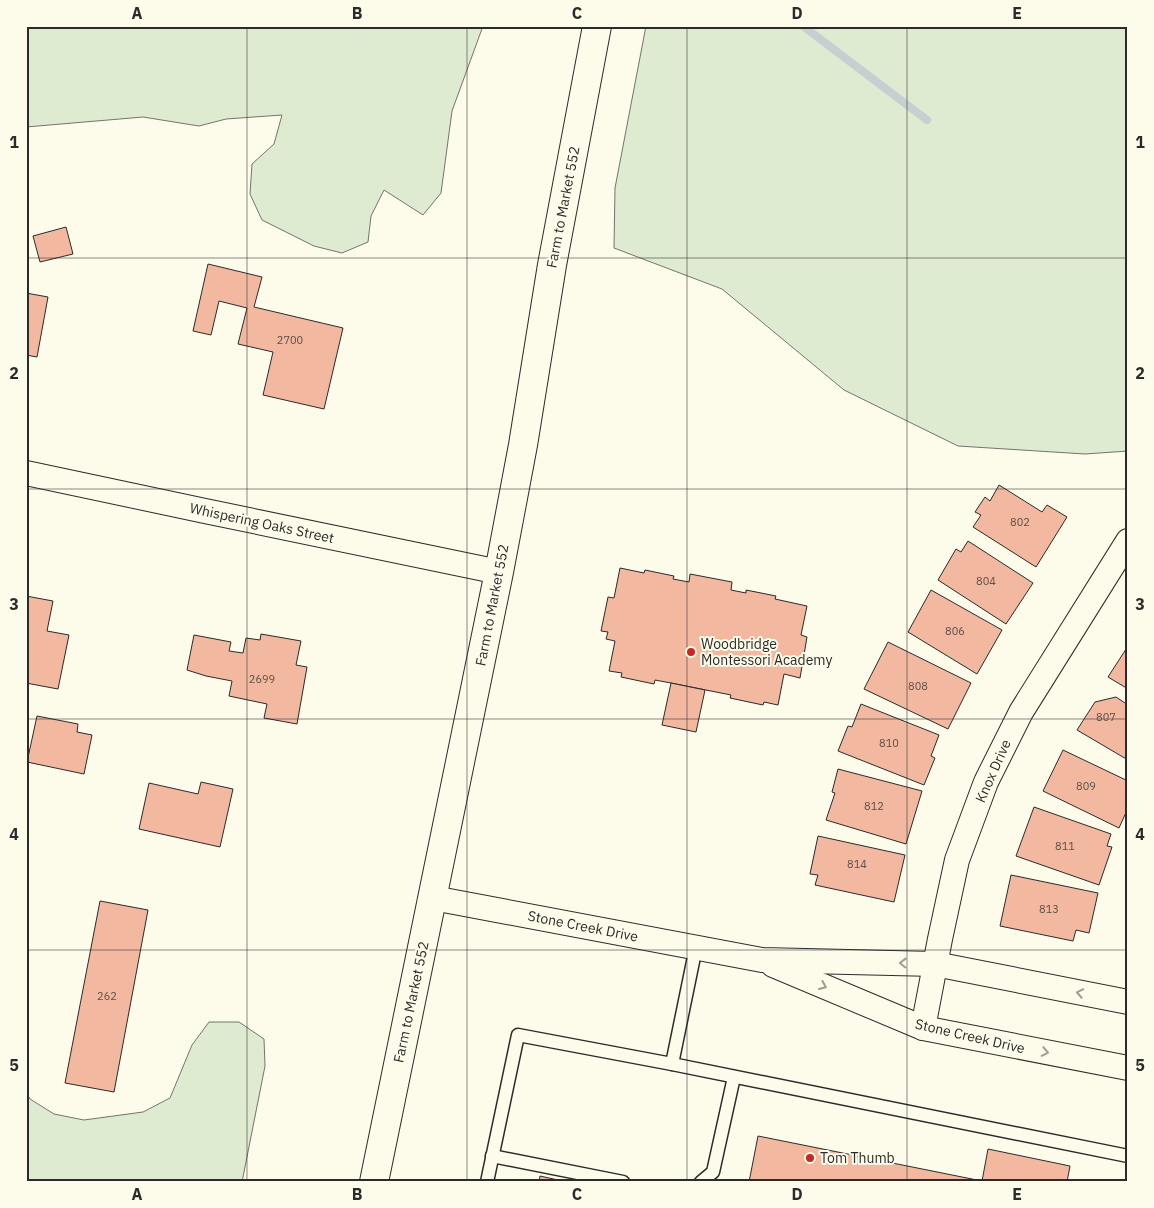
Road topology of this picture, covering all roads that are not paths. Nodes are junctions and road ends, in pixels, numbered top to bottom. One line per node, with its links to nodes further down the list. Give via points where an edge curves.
1 (598, 26): 4 (main road, Farm to Market 552, via 552,265)
2 (26, 473): 4 (street, Whispering Oaks Street)
3 (1128, 541): 8 (street, Knox Drive, via 1021,712 986,782 957,860)
4 (499, 572): 5 (main road, Farm to Market 552)
5 (432, 898): 6 (street, Stone Creek Drive); 16 (main road, Farm to Market 552)
6 (696, 947): 7 (street, Stone Creek Drive); 11 (lane)
7 (762, 960): 8 (street, Stone Creek Drive, one-way to 7); 10 (street, Stone Creek Drive, one-way to 10)
8 (935, 964): 9 (street, Stone Creek Drive, one-way to 8); 10 (street, Knox Drive)
9 (1128, 1002)
10 (923, 1028): 12 (street, Stone Creek Drive, one-way to 12)
11 (672, 1064): 13 (lane); 14 (lane, via 518,1035)
12 (1128, 1068)
13 (734, 1077): 15 (lane); 19 (lane, via 713,1172)
14 (492, 1156): 17 (lane); 18 (lane)
15 (1128, 1156)
16 (374, 1182)
17 (487, 1182)
18 (622, 1182)
19 (701, 1182)

